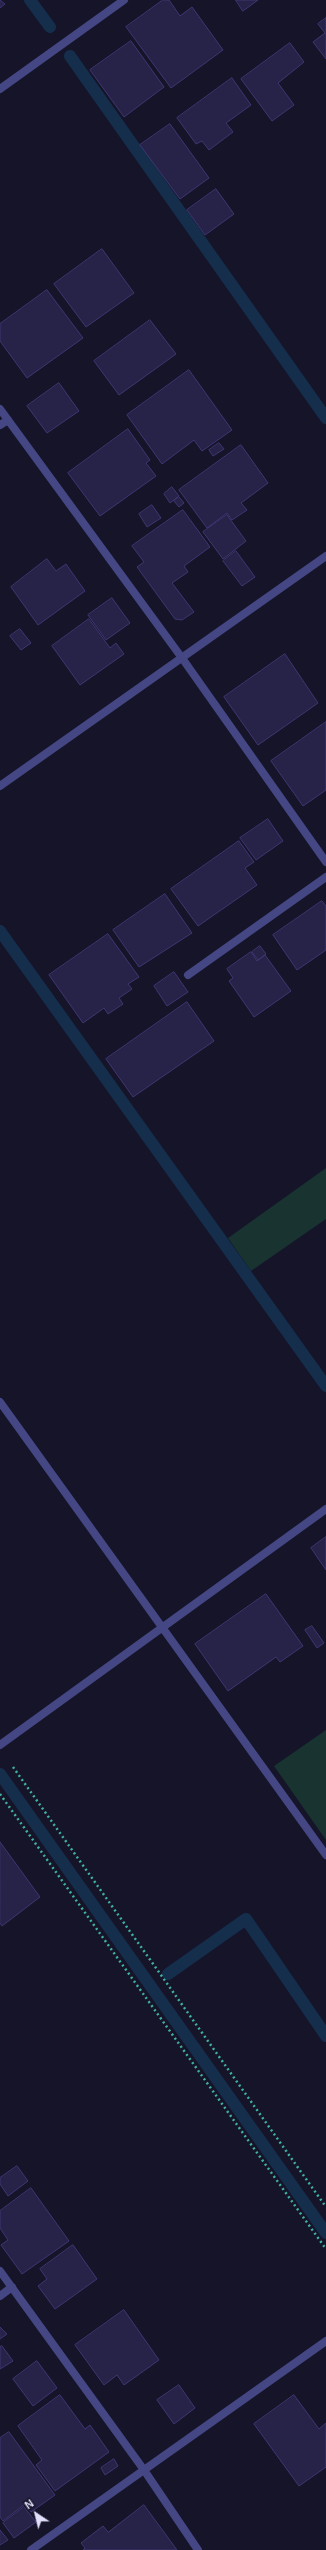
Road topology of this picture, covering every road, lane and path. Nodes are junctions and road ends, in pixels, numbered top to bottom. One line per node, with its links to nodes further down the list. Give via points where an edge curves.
1 (124, 0): 2 (street)
2 (0, 89)
3 (0, 409): 4 (street)
4 (8, 420): 5 (street); 7 (street)
5 (0, 425)
6 (326, 556): 7 (street)
7 (182, 658): 8 (street); 9 (street)
8 (0, 786)
9 (326, 862)
10 (326, 877): 11 (street)
11 (188, 975)
12 (0, 1402): 14 (street)
13 (326, 1508): 14 (street)
14 (162, 1628): 15 (street); 18 (street)
15 (0, 1745)
16 (9, 1762): 19 (path)
17 (0, 1794): 20 (path)
18 (326, 1855)
19 (326, 2207)
20 (326, 2249)
21 (0, 2271): 22 (street)
22 (12, 2287): 23 (street); 25 (street)
23 (0, 2296)
24 (326, 2341): 25 (street)
25 (144, 2470): 26 (street); 27 (street)
26 (31, 2550)
27 (198, 2550)

